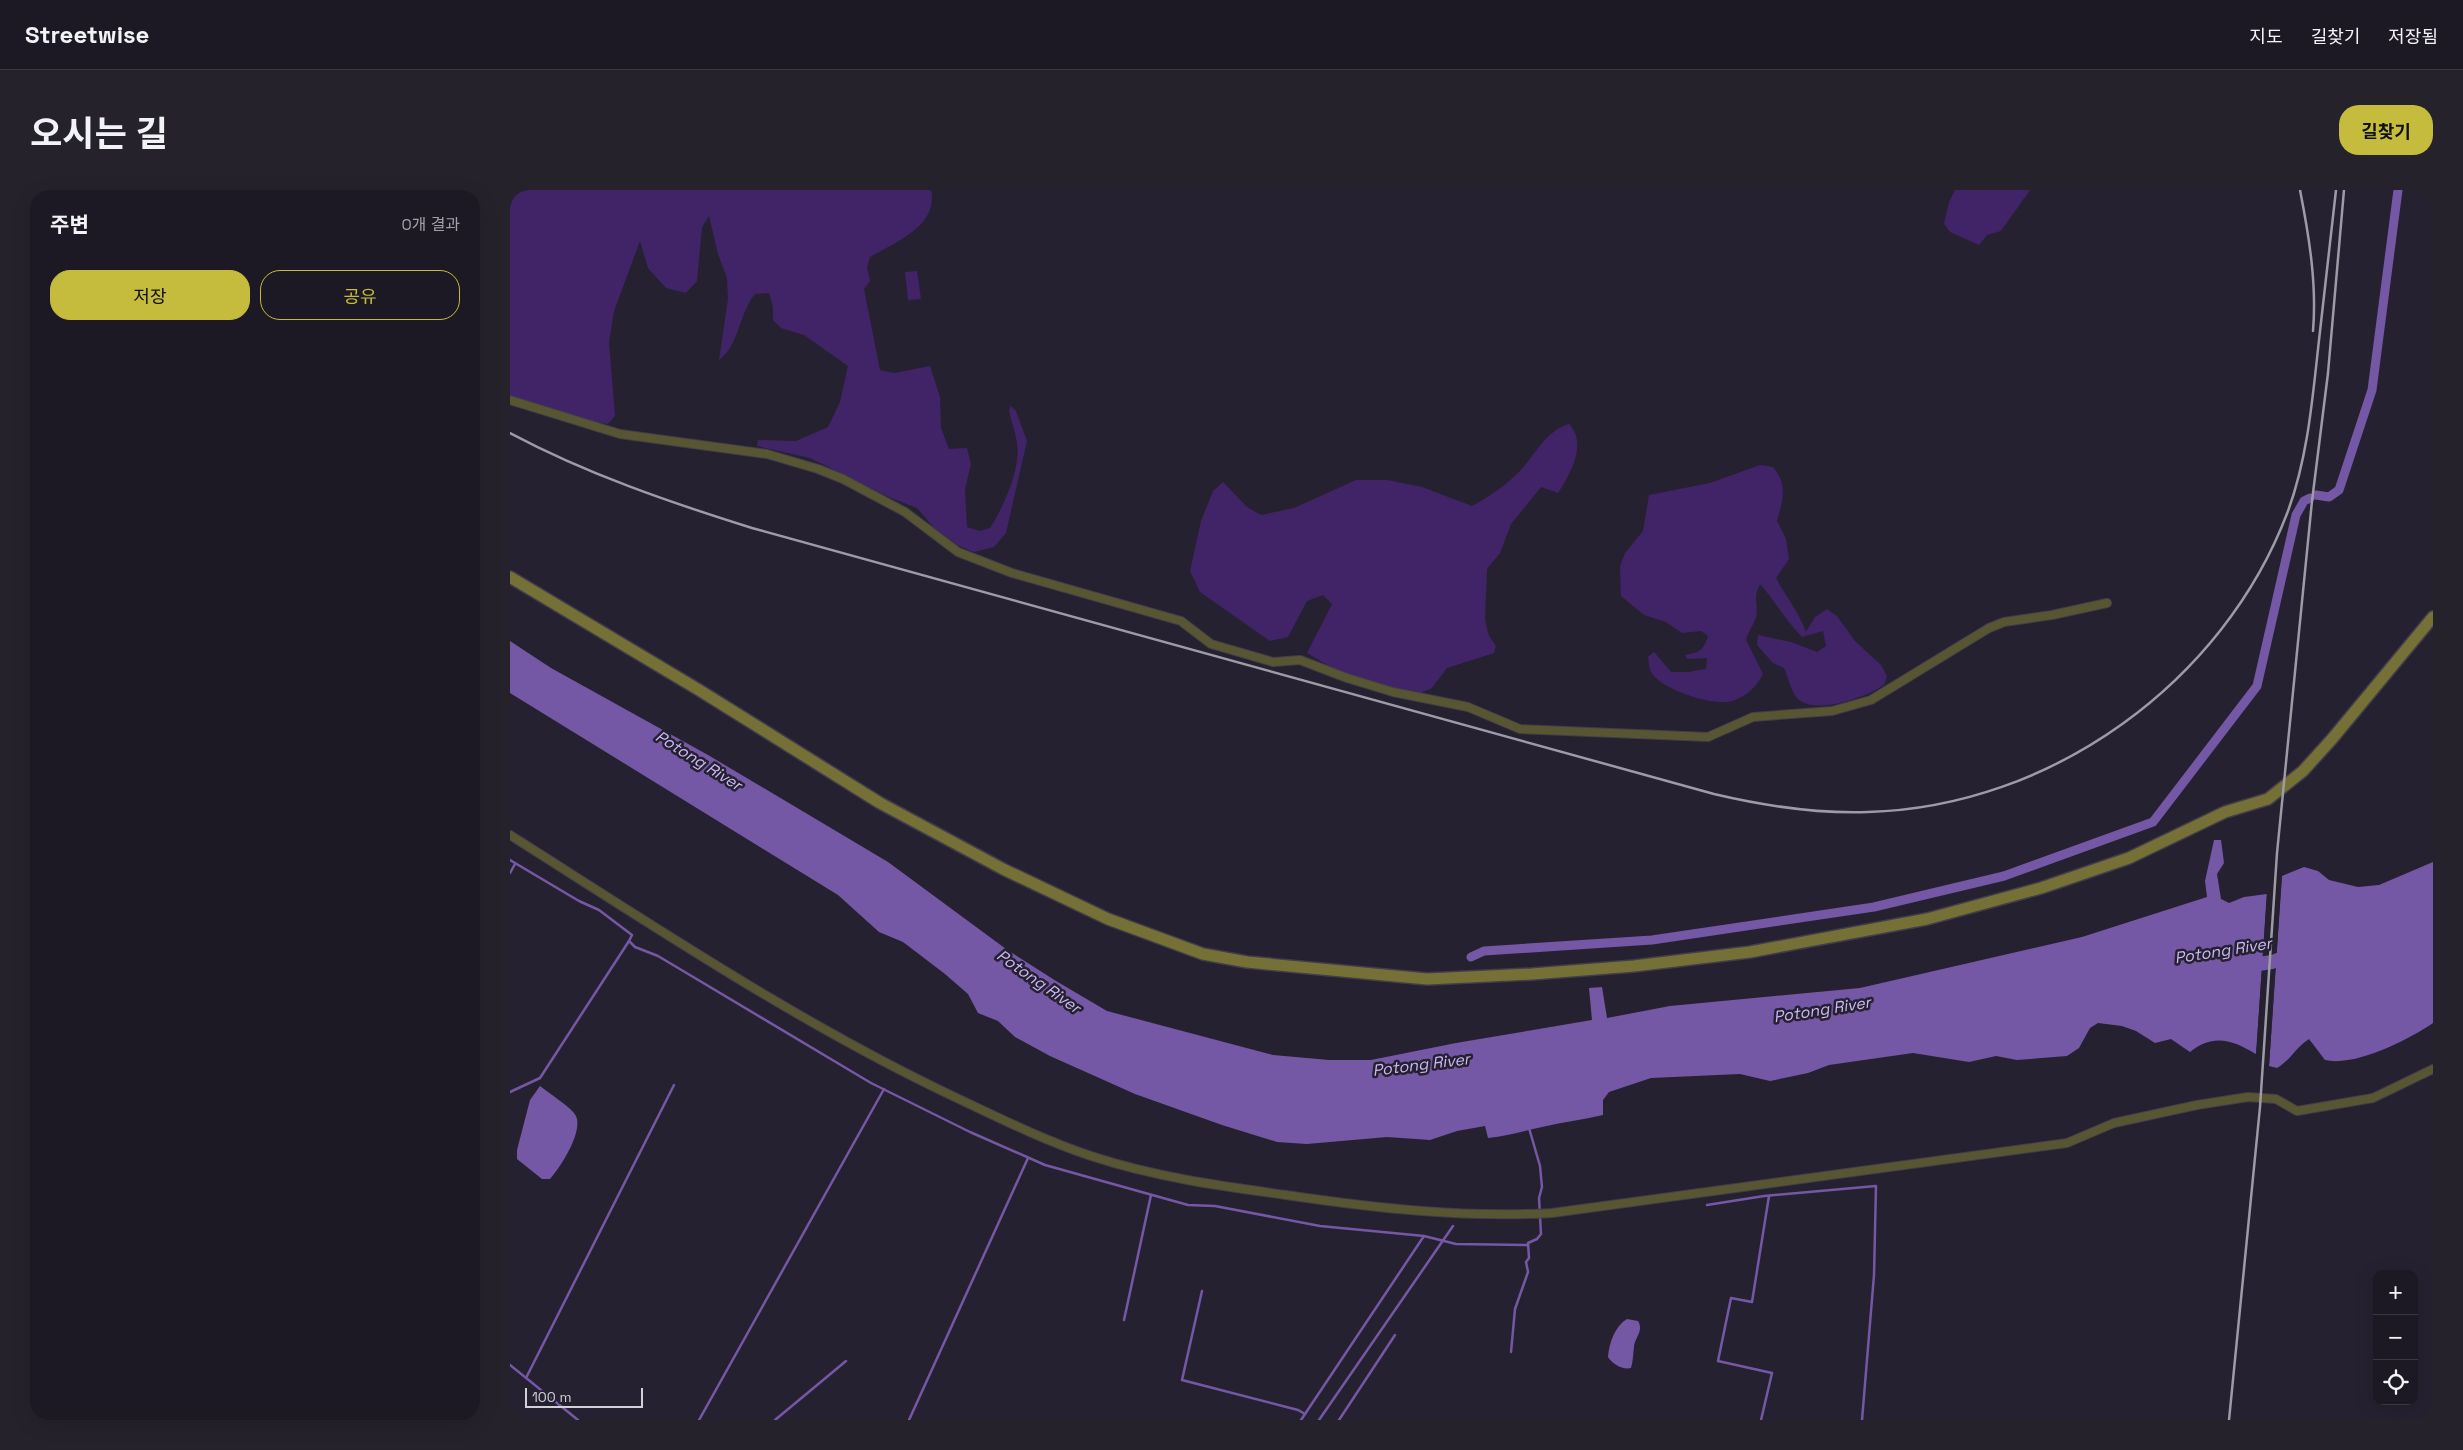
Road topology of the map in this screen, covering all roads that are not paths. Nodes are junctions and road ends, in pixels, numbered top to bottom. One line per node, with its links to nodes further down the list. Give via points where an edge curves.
1 (510, 400): 3 (street, via 620,434 767,454 818,469 905,512 958,552 1012,573 1181,621 1211,644 1274,662 1300,660 1393,692 1468,707 1520,729 1708,737 1753,717 1850,707 1885,692 1988,628 2004,622)
2 (510, 577): 4 (main road, via 880,803 1003,870 1108,919 1203,954 1247,962 1427,979 1634,966 1750,952 1927,919 2041,888 2129,858 2225,812 2268,799 2303,771)
3 (2107, 603)
4 (2433, 617)
5 (510, 836): 6 (street, via 836,1038 904,1074 1047,1139 1147,1173 1357,1206 1504,1216 1552,1213 2067,1143 2114,1123 2248,1098 2276,1099 2297,1111 2373,1098)
6 (2433, 1069)

